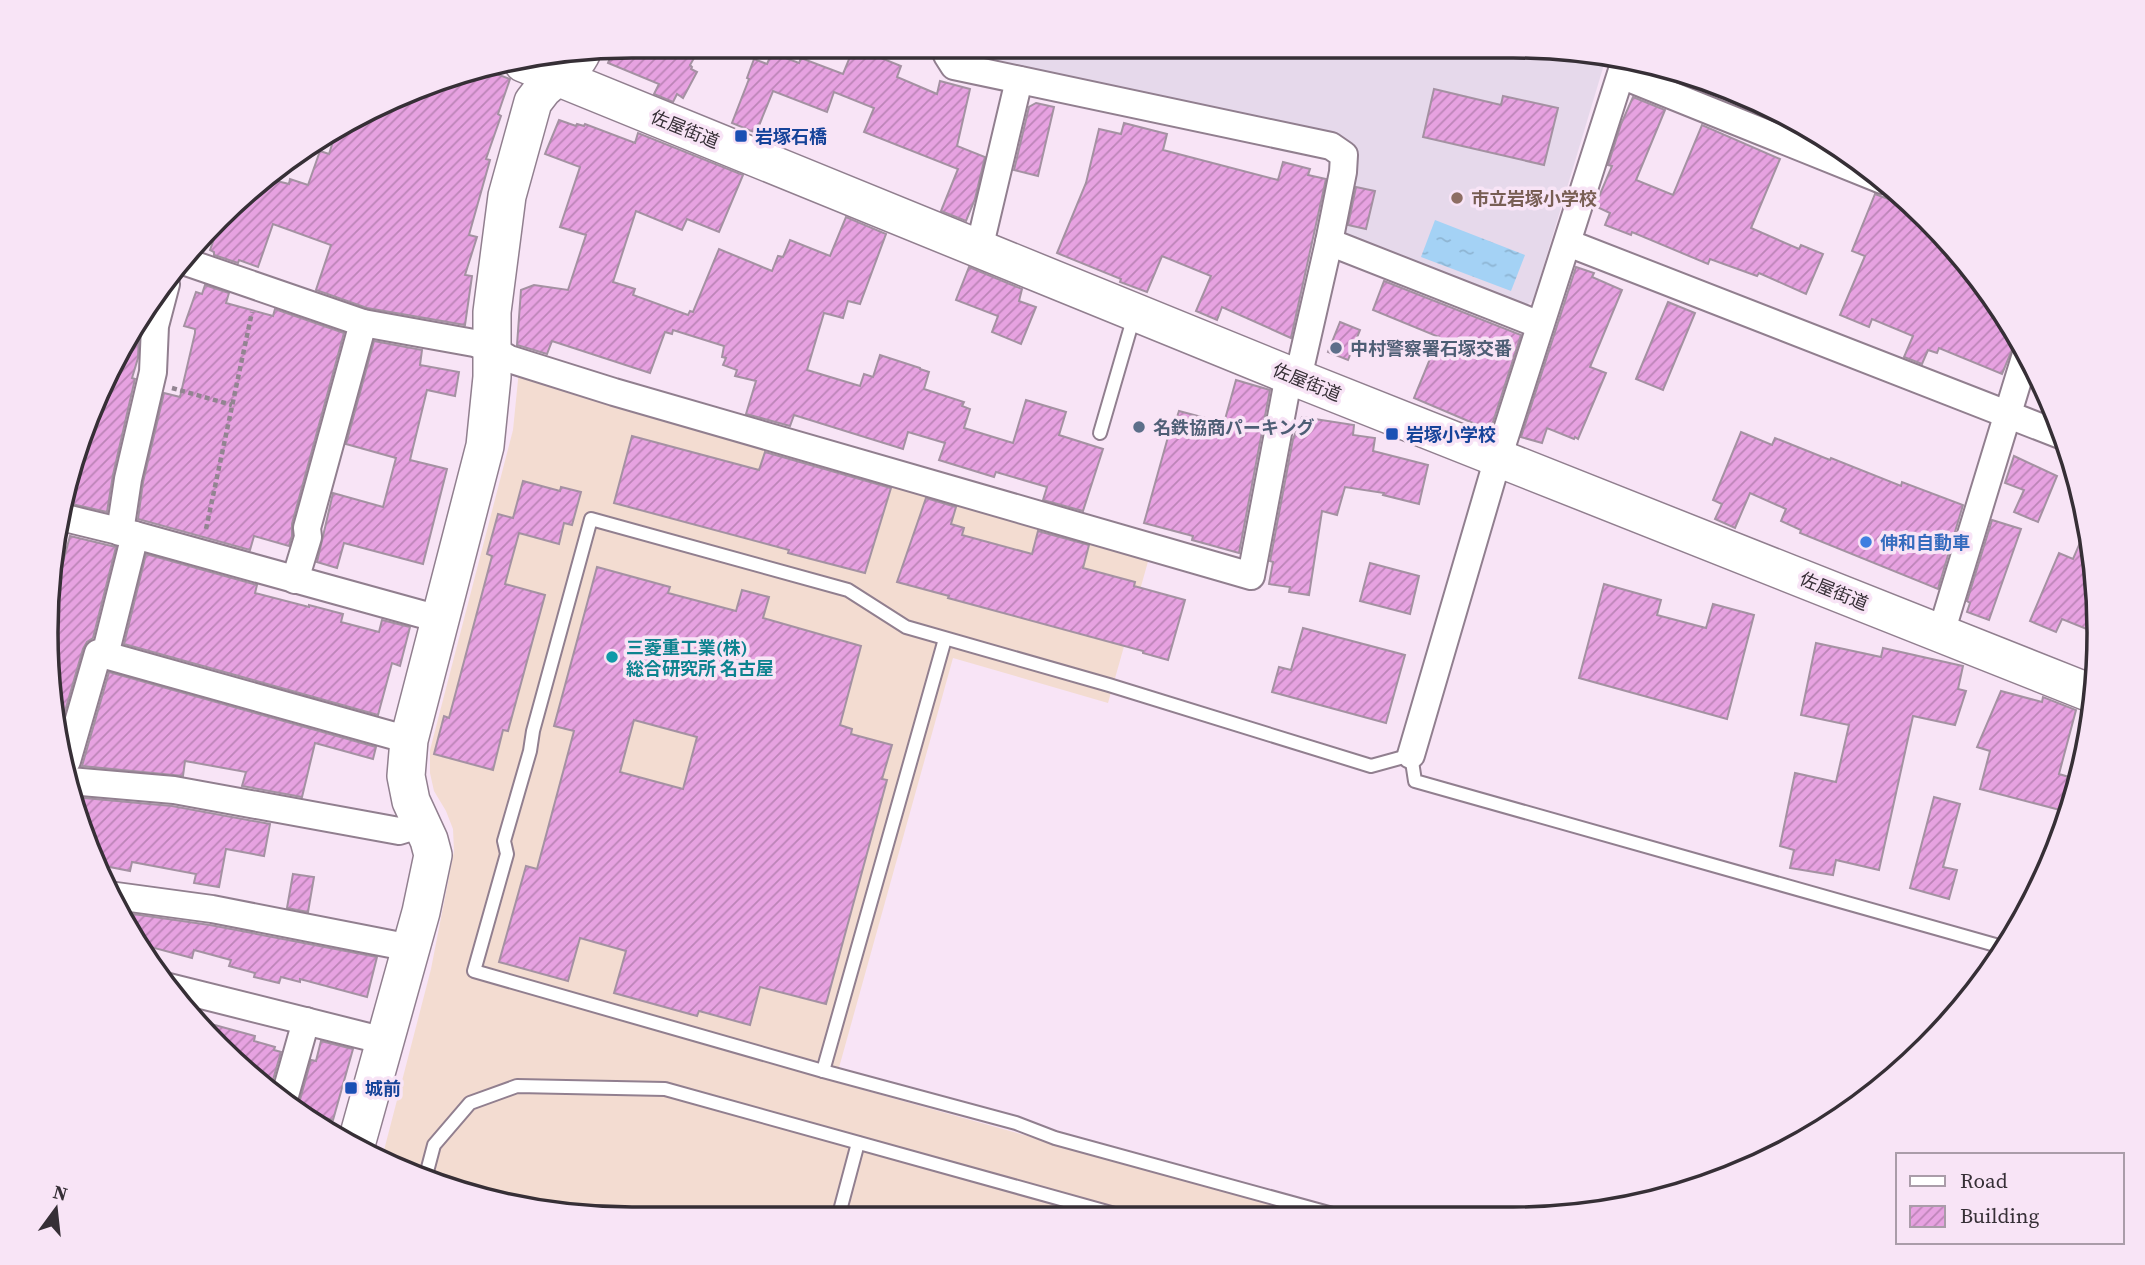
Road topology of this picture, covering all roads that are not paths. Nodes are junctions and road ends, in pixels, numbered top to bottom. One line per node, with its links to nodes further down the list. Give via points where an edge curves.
1 (949, 58): 6 (street, via 954,66)
2 (545, 65): 3 (street, 佐屋街道)
3 (569, 66): 10 (street, 佐屋街道); 16 (street, via 533,102 523,133 507,196 492,312)
4 (1623, 68): 9 (street)
5 (1626, 69): 7 (street)
6 (1019, 80): 8 (street, via 1331,146 1343,155 1343,172); 10 (street)
7 (1843, 163)
8 (1329, 242): 15 (street); 18 (street)
9 (1568, 243): 15 (street); 19 (street)
10 (979, 249): 13 (street, 佐屋街道)
11 (192, 264): 14 (street)
12 (160, 306): 24 (street, via 151,383 128,479)
13 (1135, 313): 18 (street, 佐屋街道); 21 (lane)
14 (363, 323): 16 (street); 25 (street)
15 (1540, 325): 22 (street)
16 (492, 349): 18 (street, via 509,359 614,392 1251,576); 26 (street, via 485,446)
17 (2022, 367): 19 (street)
18 (1293, 376): 22 (street, 佐屋街道)
19 (2008, 415): 20 (street); 27 (street)
20 (2050, 431)
21 (1100, 433)
22 (1498, 458): 27 (street, 佐屋街道); 33 (street)
23 (69, 519): 24 (street)
24 (127, 534): 25 (street); 29 (street)
25 (295, 580): 26 (street)
26 (439, 619): 31 (street)
27 (1941, 633): 30 (street, 佐屋街道)
28 (945, 639): 33 (lane, via 1371,766); 42 (lane); 42 (lane, via 906,627 848,590 591,519 504,841 507,854 474,971)
29 (105, 655): 31 (street); 32 (street, via 98,653)
30 (2084, 690)
31 (409, 740): 35 (street, via 406,776)
32 (70, 750)
33 (1411, 755): 37 (lane, via 1415,781)
34 (77, 782): 35 (street, via 174,790 399,831)
35 (422, 824): 38 (street, via 433,855)
36 (122, 896): 38 (street)
37 (1995, 945)
38 (411, 948): 41 (street)
39 (184, 991): 40 (street)
40 (306, 1021): 41 (street); 43 (street)
41 (385, 1041): 44 (street)
42 (823, 1071): 49 (lane)
43 (286, 1090)
44 (358, 1137)
45 (858, 1143): 46 (lane, via 665,1089 517,1086 470,1103 434,1145); 47 (lane); 48 (lane)
46 (428, 1169)
47 (841, 1207)
48 (1089, 1207)
49 (1308, 1207)

